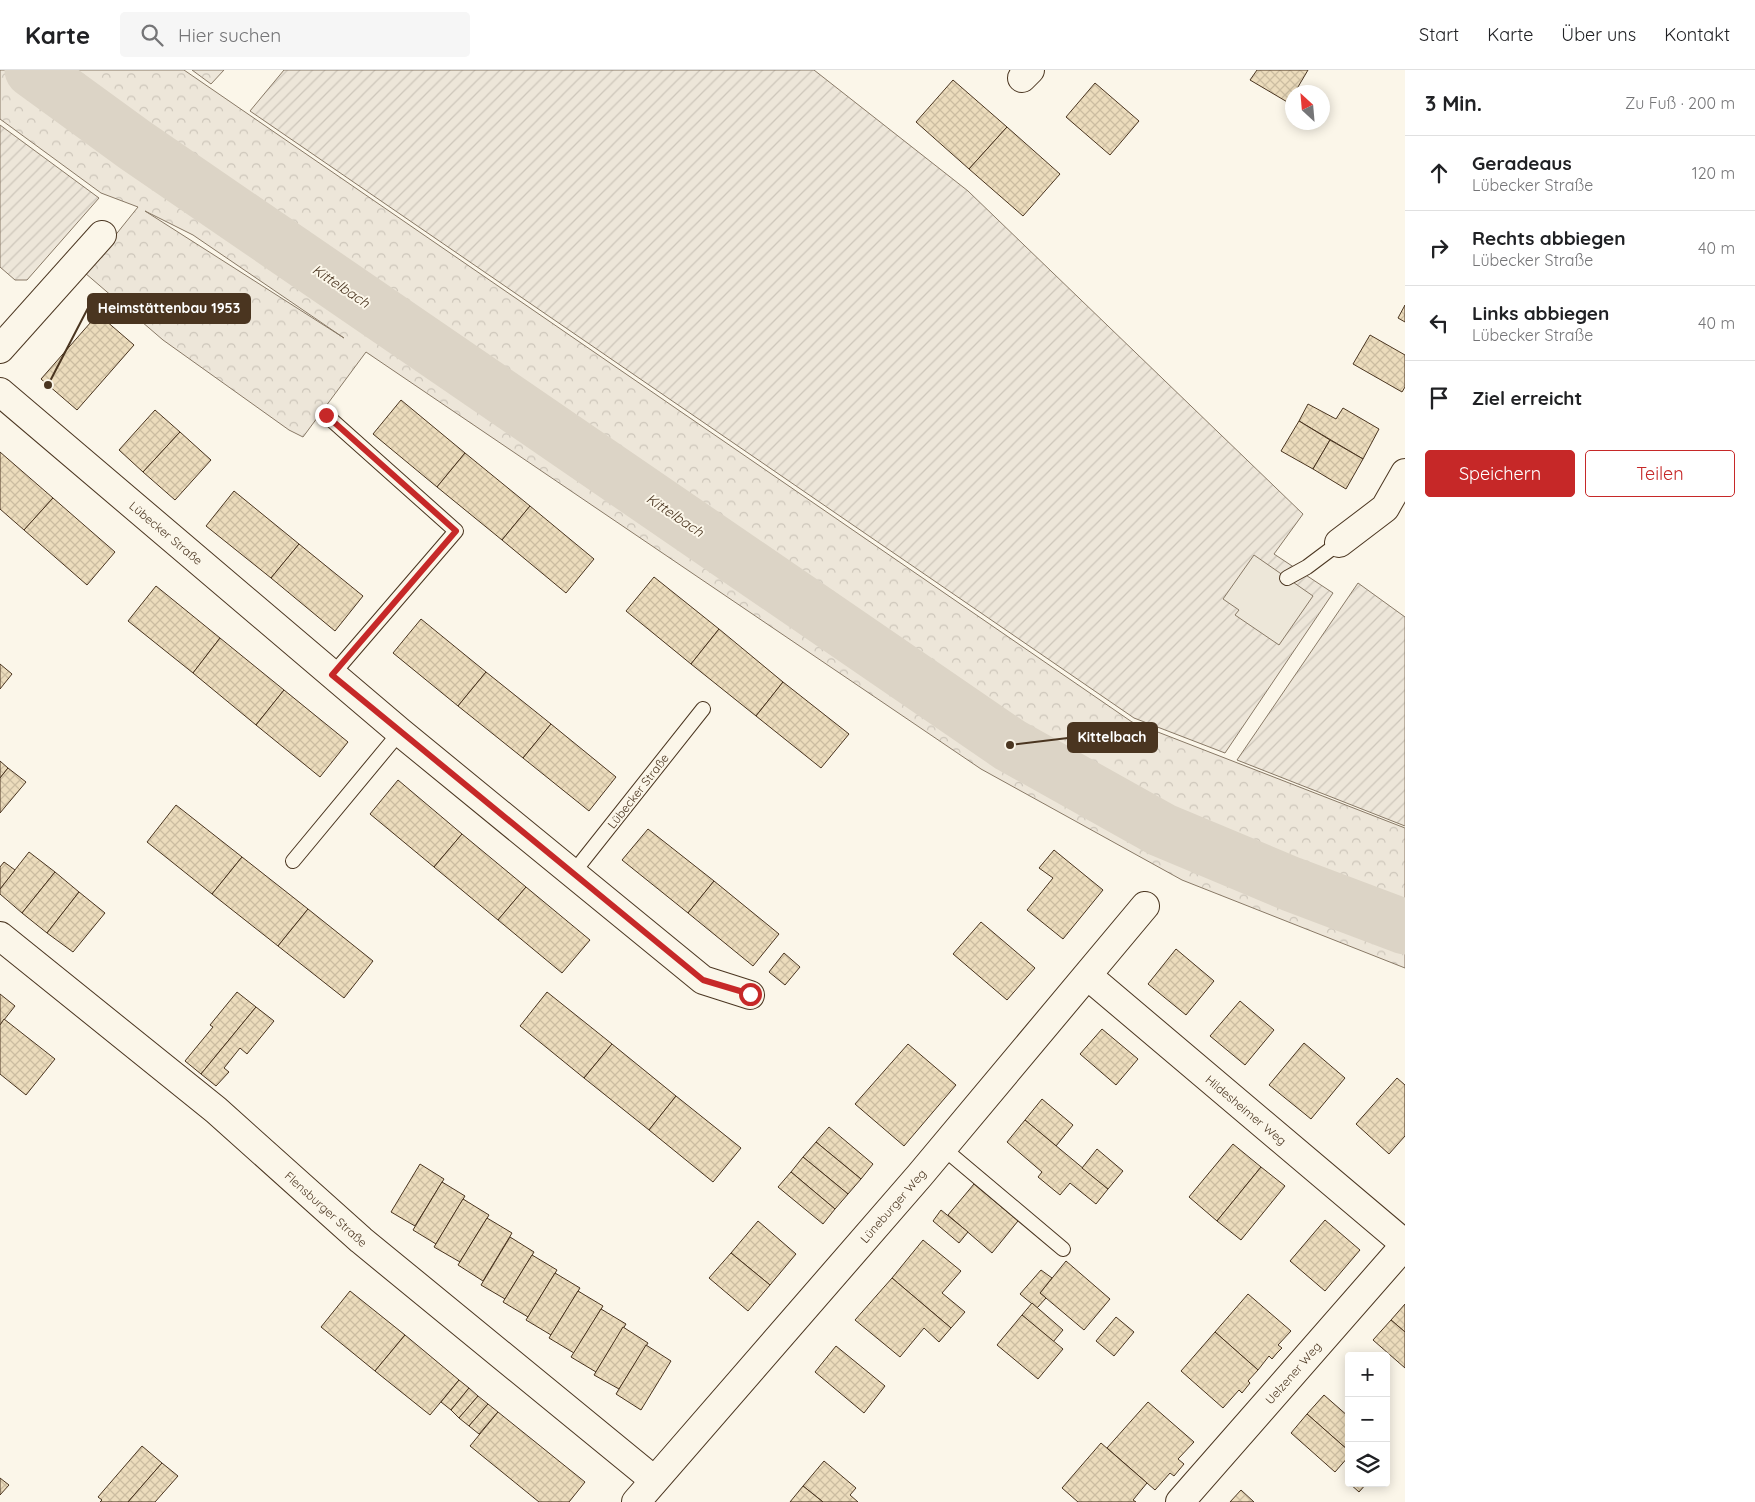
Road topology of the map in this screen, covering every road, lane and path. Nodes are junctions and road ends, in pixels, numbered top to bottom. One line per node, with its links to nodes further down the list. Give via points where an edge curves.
1 (102, 234): 2 (street)
2 (0, 349)
3 (0, 392): 8 (street, Lübecker Straße)
4 (326, 415): 8 (lane, via 456,531)
5 (1405, 473): 6 (street, via 1385,508)
6 (1339, 543): 7 (lane)
7 (1287, 578)
8 (332, 675): 10 (street, Lübecker Straße)
9 (703, 709): 12 (lane, Lübecker Straße)
10 (400, 732): 11 (lane); 12 (street, Lübecker Straße)
11 (293, 861)
12 (573, 873): 16 (street, Lübecker Straße, via 703,980)
13 (1146, 906): 15 (street, Lüneburger Weg)
14 (0, 936): 20 (street, Flensburger Straße, via 216,1110 361,1240)
15 (1088, 976): 17 (street, Lüneburger Weg); 18 (street, Hildesheimer Weg)
16 (750, 994)
17 (943, 1148): 19 (lane); 20 (street, Lüneburger Weg)
18 (1405, 1245): 22 (street, Uelzener Weg)
19 (1063, 1249)
20 (654, 1480): 21 (street, Lüneburger Weg)
21 (636, 1502)
22 (1180, 1502)

